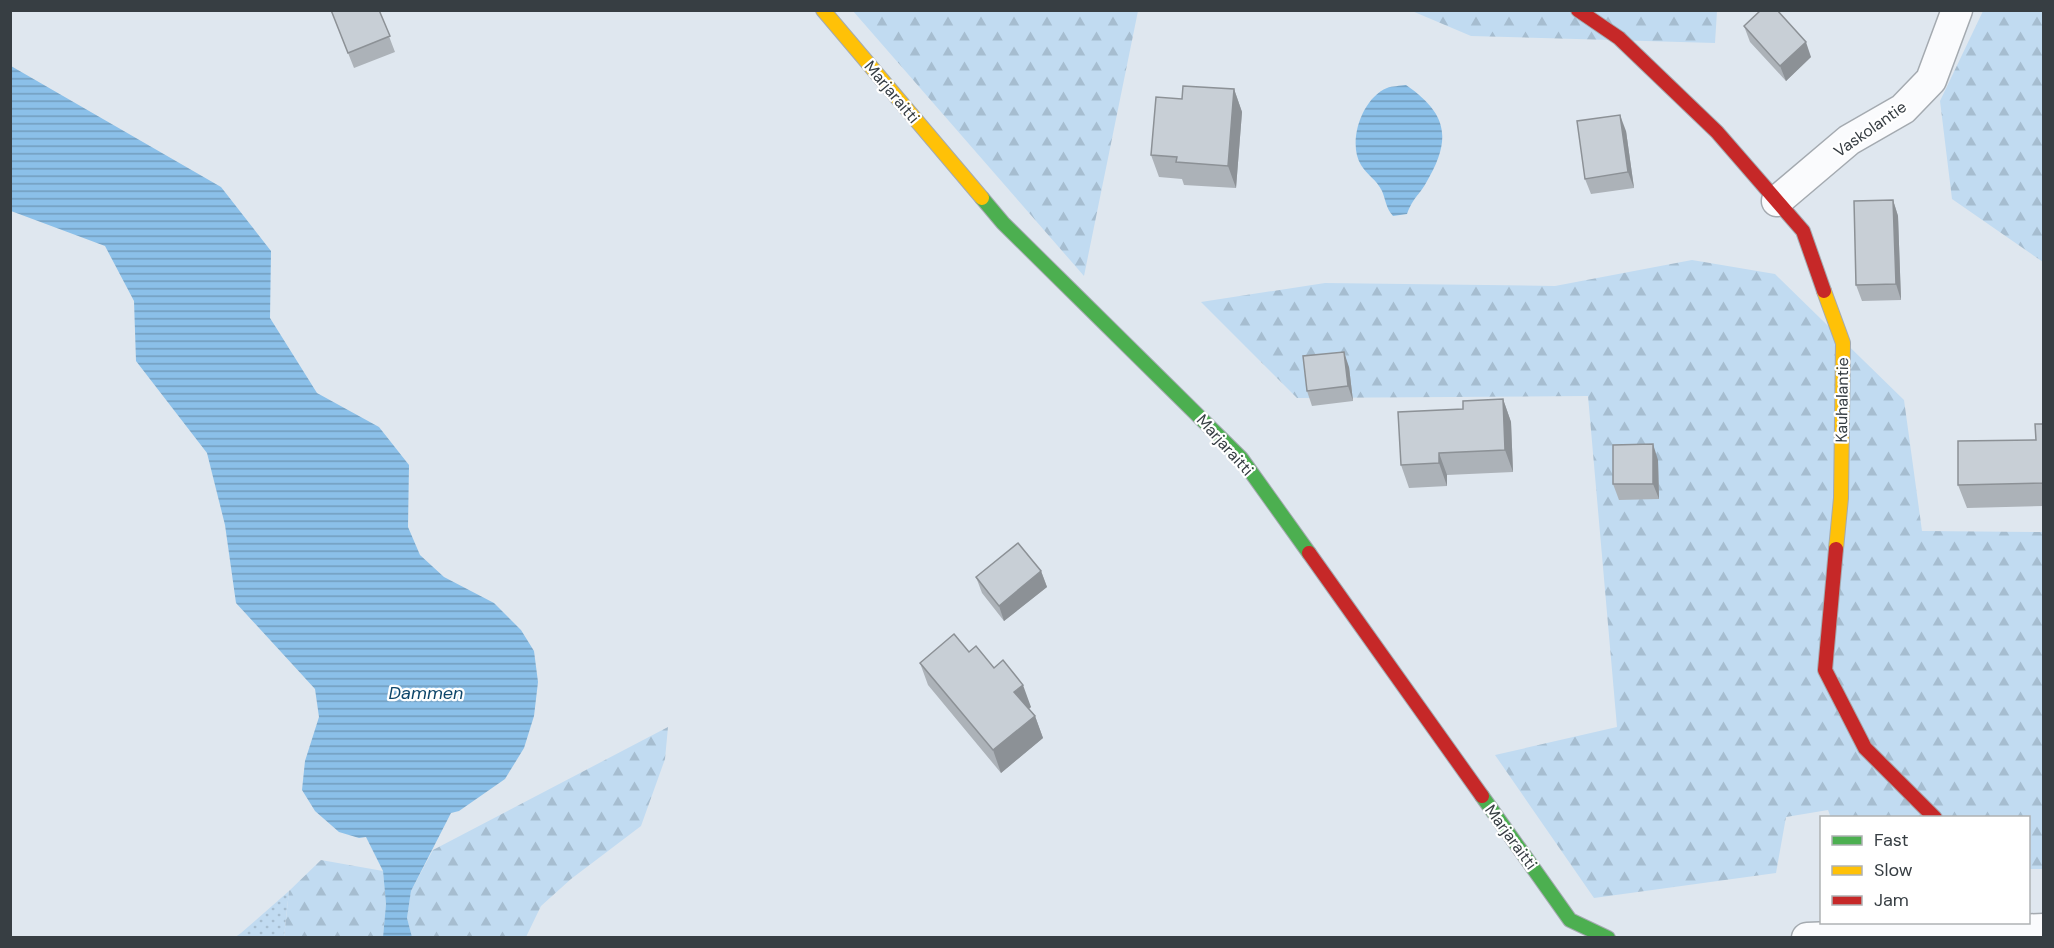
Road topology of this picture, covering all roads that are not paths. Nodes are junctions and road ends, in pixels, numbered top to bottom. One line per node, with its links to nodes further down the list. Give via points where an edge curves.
1 (823, 10): 8 (street, Marjaraitti, via 1003,223 1241,458 1570,920)
2 (1578, 10): 4 (street, Kauhalantie, via 1619,38 1717,132)
3 (1957, 10): 4 (street, Vaskolantie, via 1931,80 1902,109 1849,140)
4 (1777, 201): 5 (street, Kauhalantie, via 1803,231 1843,343 1841,498 1826,670 1865,748)
5 (1933, 816)
6 (2043, 929): 7 (street)
7 (1987, 930): 9 (street)
8 (1608, 938)
9 (1807, 938)

